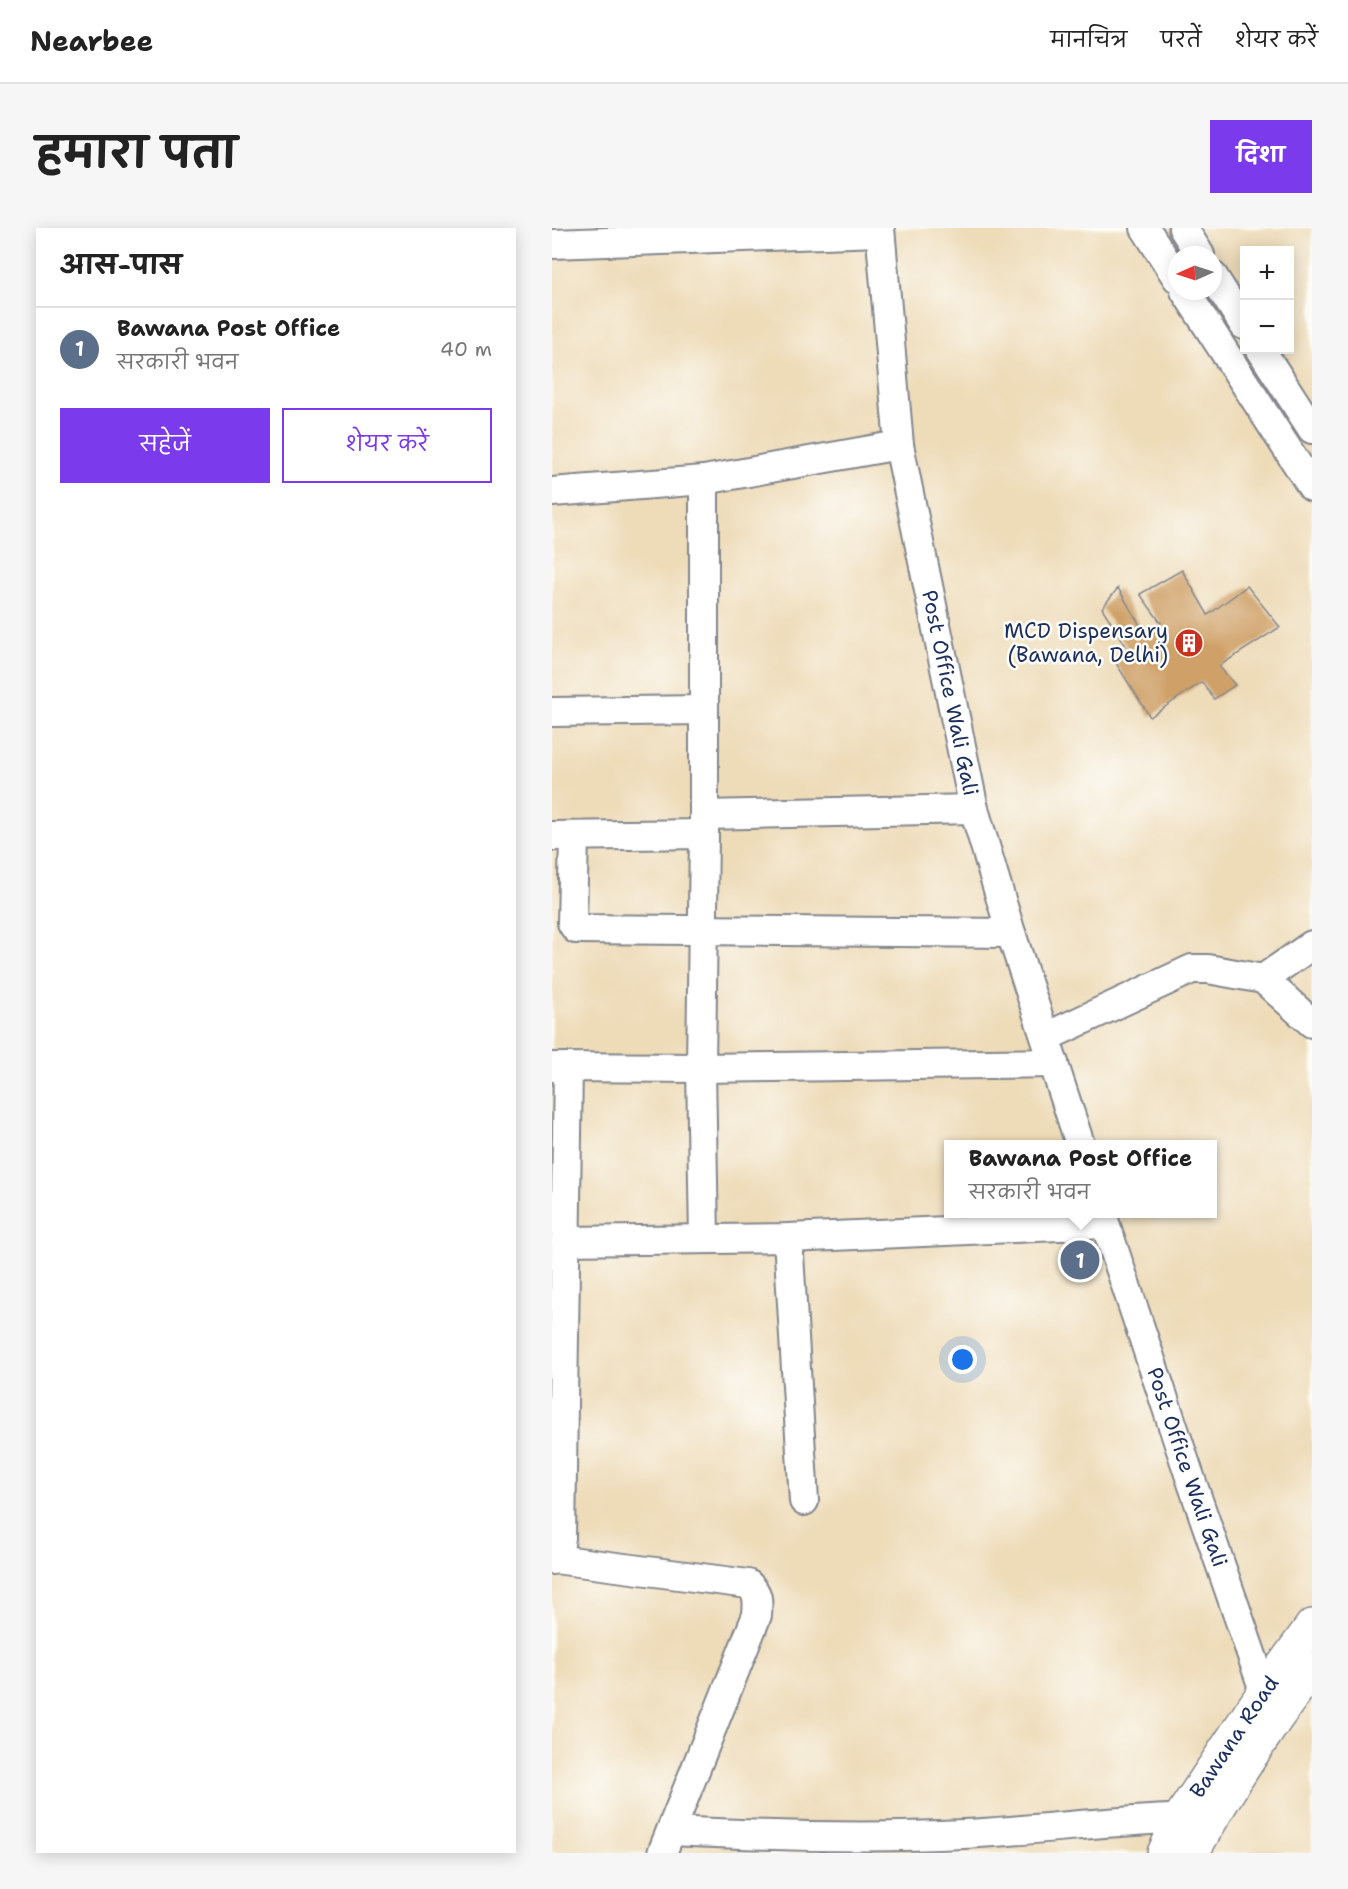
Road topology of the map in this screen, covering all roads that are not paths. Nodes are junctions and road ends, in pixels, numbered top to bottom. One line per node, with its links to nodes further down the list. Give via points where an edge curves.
1 (1145, 228): 7 (street)
2 (1183, 228): 6 (street)
3 (880, 230): 4 (street); 13 (street, Post Office Wali Gali)
4 (616, 235): 5 (street)
5 (552, 244)
6 (1194, 246)
7 (1168, 264)
8 (1222, 290): 10 (street)
9 (1191, 300): 15 (street)
10 (1240, 317)
11 (1264, 354): 12 (street)
12 (1312, 429)
13 (899, 445): 14 (street); 19 (street, Post Office Wali Gali)
14 (704, 480): 16 (street); 17 (street)
15 (1312, 487)
16 (552, 492)
17 (703, 710): 18 (street); 20 (street)
18 (552, 712)
19 (974, 809): 20 (street); 23 (street, Post Office Wali Gali)
20 (704, 824): 21 (street); 22 (street)
21 (563, 836): 22 (street, via 572,923 576,929)
22 (703, 931): 23 (street); 29 (street)
23 (1011, 933): 27 (street, Post Office Wali Gali)
24 (1312, 945): 25 (street)
25 (1263, 979): 26 (street); 27 (street, via 1192,969)
26 (1312, 1023)
27 (1050, 1050): 29 (street); 30 (street, Post Office Wali Gali)
28 (560, 1067): 29 (street); 34 (street)
29 (701, 1068): 33 (street)
30 (1079, 1140)
31 (1103, 1219): 32 (street); 39 (street, Post Office Wali Gali)
32 (788, 1238): 33 (street); 35 (street)
33 (704, 1239): 34 (street)
34 (565, 1241): 36 (street, via 561,1538)
35 (804, 1501)
36 (553, 1559): 41 (street, via 748,1584 755,1590 757,1615)
37 (1312, 1626): 39 (main road, Bawana Road)
38 (1312, 1669): 39 (main road)
39 (1269, 1707): 40 (main road)
40 (1196, 1818): 41 (street, via 963,1834); 42 (main road, Bawana Road); 43 (main road)
41 (667, 1842)
42 (1164, 1853)
43 (1192, 1853)

